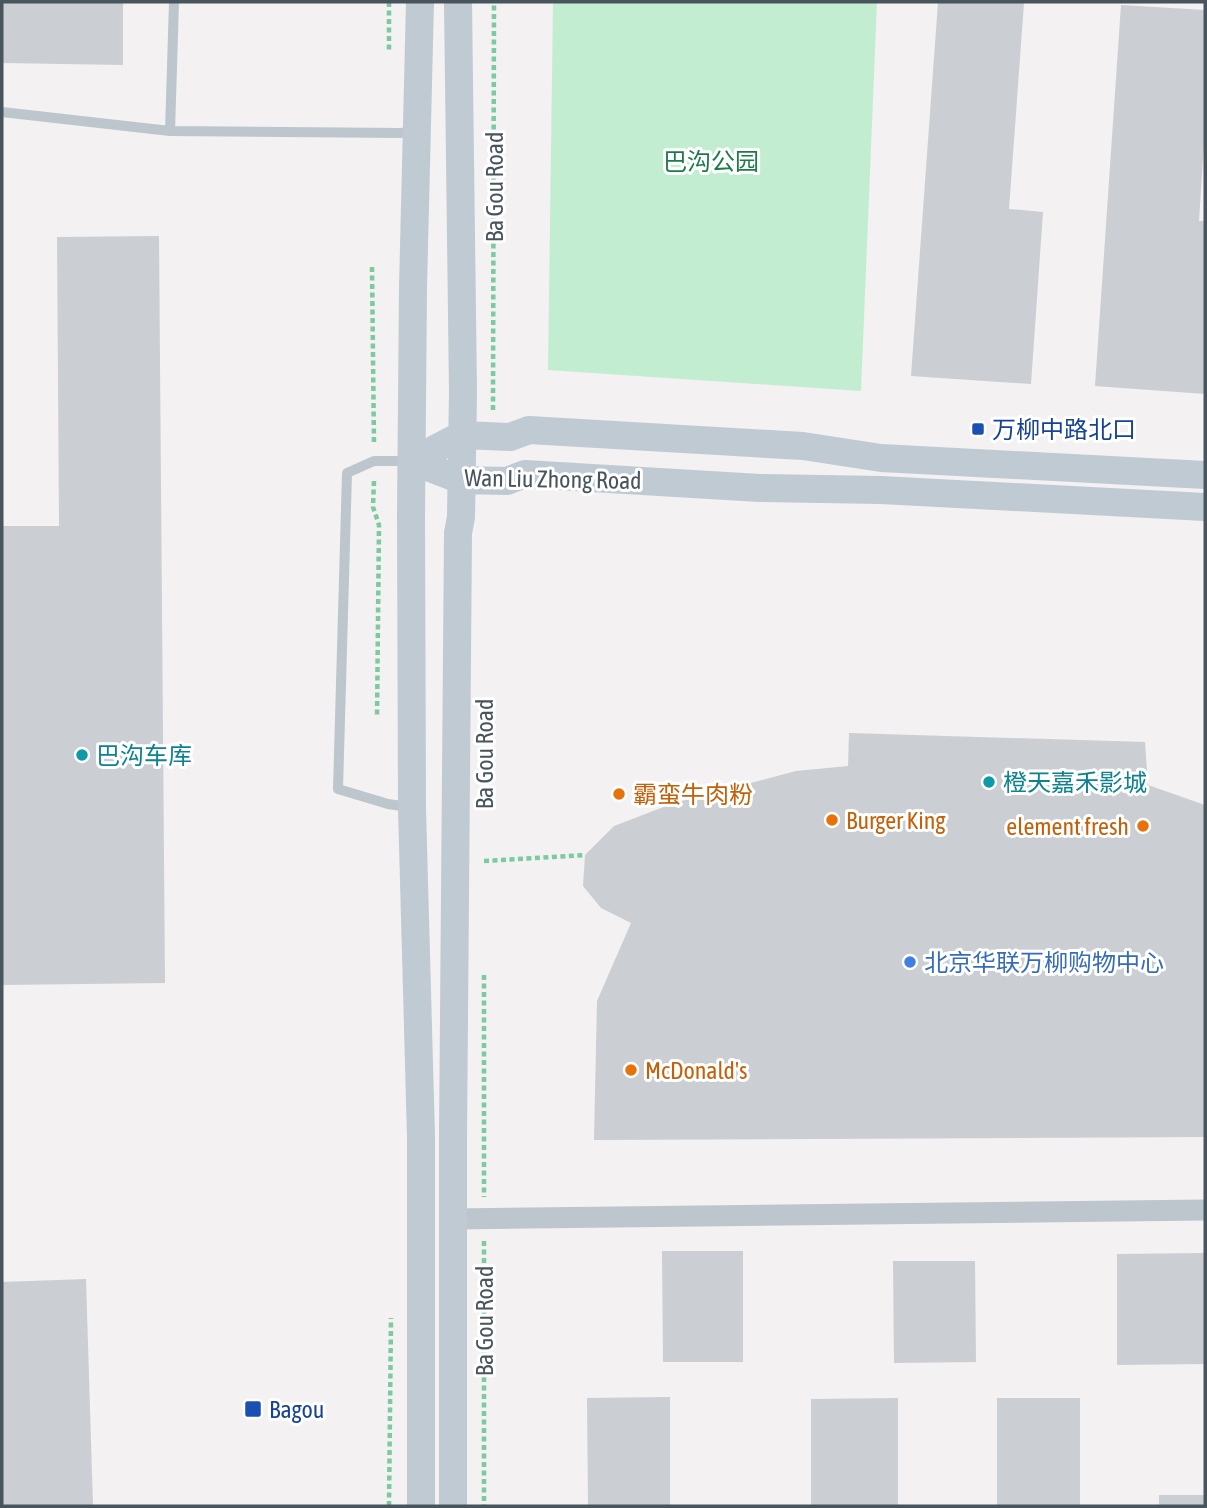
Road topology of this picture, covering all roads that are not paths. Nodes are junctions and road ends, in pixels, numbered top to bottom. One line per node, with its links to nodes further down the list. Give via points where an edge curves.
1 (174, 2): 6 (lane)
2 (420, 2): 5 (main road)
3 (458, 2): 7 (main road, Ba Gou Road)
4 (2, 112): 6 (lane)
5 (417, 130): 6 (lane); 8 (main road)
6 (170, 131)
7 (462, 435): 8 (main road, Wan Liu Zhong Road); 9 (main road, Wan Liu Zhong Road, via 510,437 528,430 803,446 881,458); 10 (main road, Ba Gou Road)
8 (412, 461): 10 (main road, Wan Liu Zhong Road); 12 (main road); 12 (lane, via 374,461 346,473 338,789)
9 (1205, 475)
10 (461, 480): 11 (main road, Wan Liu Zhong Road, via 507,481 524,474); 14 (main road, Ba Gou Road)
11 (1205, 507)
12 (412, 808): 15 (main road, via 421,1137)
13 (1205, 1210): 14 (street)
14 (453, 1219): 16 (main road, Ba Gou Road)
15 (421, 1506)
16 (453, 1506)

